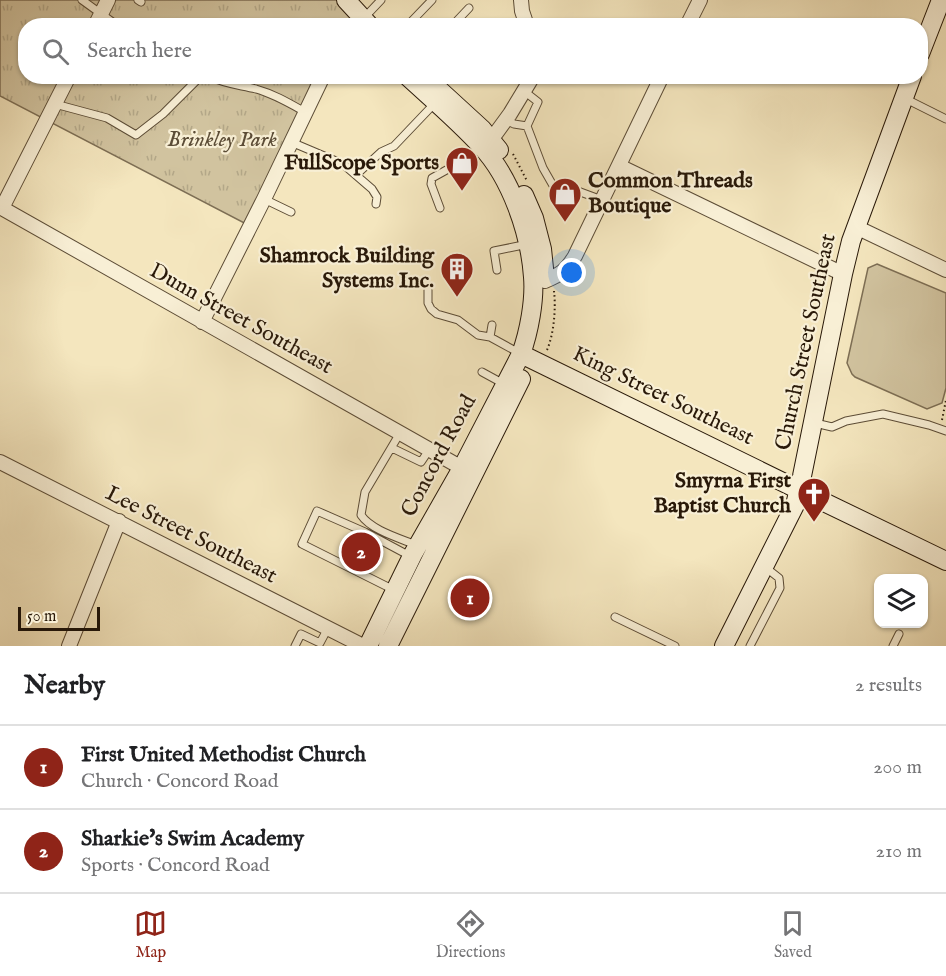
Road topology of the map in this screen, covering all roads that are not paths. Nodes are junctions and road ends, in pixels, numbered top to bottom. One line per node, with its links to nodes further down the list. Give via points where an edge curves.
1 (82, 0): 11 (lane)
2 (108, 0): 12 (street)
3 (330, 0): 13 (main road)
4 (346, 0): 14 (main road)
5 (381, 0): 15 (lane)
6 (432, 0): 16 (lane)
7 (520, 0): 18 (street)
8 (700, 0): 19 (street)
9 (941, 0): 20 (main road)
10 (470, 8): 17 (lane)
11 (96, 18)
12 (99, 18)
13 (355, 18)
14 (359, 18)
15 (366, 18)
16 (415, 18)
17 (460, 18)
18 (524, 18)
19 (691, 18)
20 (928, 35)
21 (65, 84): 33 (street)
22 (193, 84): 33 (lane, via 136,135 107,118)
23 (231, 84): 34 (lane, via 271,94)
24 (319, 84): 34 (street)
25 (415, 84): 32 (main road)
26 (434, 84): 38 (main road)
27 (528, 84): 30 (street)
28 (658, 84): 40 (street)
29 (909, 84): 31 (main road, Church Street Southeast)
30 (524, 92): 36 (street); 37 (lane, via 538,102)
31 (904, 98): 35 (lane); 48 (main road, Church Street Southeast)
32 (435, 103): 38 (main road); 41 (lane, via 394,146 381,152)
33 (55, 104): 45 (street)
34 (305, 112): 39 (street)
35 (946, 119)
36 (506, 120): 37 (lane); 38 (street)
37 (527, 126): 43 (lane, via 555,189 575,190)
38 (490, 140): 46 (lane, via 432,178); 49 (main road); 53 (main road, via 523,191)
39 (291, 142): 41 (lane, via 339,162); 42 (street)
40 (619, 166): 43 (street); 52 (street)
41 (356, 175): 44 (lane, via 376,193)
42 (264, 199): 47 (lane); 55 (street)
43 (602, 200): 53 (street, via 568,268)
44 (376, 204)
45 (1, 207): 55 (street, Dunn Street Southeast)
46 (440, 208)
47 (291, 212)
48 (856, 227): 51 (street); 52 (main road, Church Street Southeast)
49 (528, 244): 50 (lane, via 494,251); 58 (main road, via 534,278 526,340)
50 (497, 270)
51 (946, 270)
52 (843, 274): 61 (main road, Church Street Southeast)
53 (549, 279): 58 (main road, via 538,342)
54 (428, 290): 57 (lane, via 430,309)
55 (202, 322): 63 (street, Dunn Street Southeast)
56 (492, 325): 57 (lane)
57 (490, 337): 58 (lane)
58 (531, 359): 60 (main road, Concord Road); 68 (main road, King Street Southeast); 81 (main road, Concord Road)
59 (482, 372): 60 (lane)
60 (505, 385): 67 (main road, Concord Road)
61 (813, 423): 62 (lane, via 832,427 883,414); 68 (main road, Church Street Southeast)
62 (943, 430)
63 (400, 433): 64 (lane); 65 (street, Dunn Street Southeast)
64 (392, 448): 65 (lane, via 421,462); 70 (lane, via 364,492 361,515)
65 (429, 450): 67 (street, Dunn Street Southeast)
66 (0, 462): 69 (street, Lee Street Southeast)
67 (462, 468): 70 (main road, Concord Road)
68 (799, 490): 71 (main road, King Street Southeast); 72 (main road, Church Street Southeast)
69 (119, 521): 75 (street, Lee Street Southeast); 77 (street)
70 (415, 552): 73 (main road, Concord Road); 73 (lane, via 317,511 302,544)
71 (946, 561)
72 (764, 566): 83 (main road, Church Street Southeast); 84 (lane, via 779,578 780,588)
73 (395, 591): 80 (main road, Concord Road)
74 (615, 617): 82 (lane)
75 (328, 628): 78 (lane, via 320,643 301,634); 79 (street, Lee Street Southeast)
76 (899, 634): 85 (lane)
77 (69, 646)
78 (295, 646)
79 (363, 646)
80 (368, 646)
81 (388, 646)
82 (675, 646)
83 (724, 646)
84 (750, 646)
85 (893, 646)

